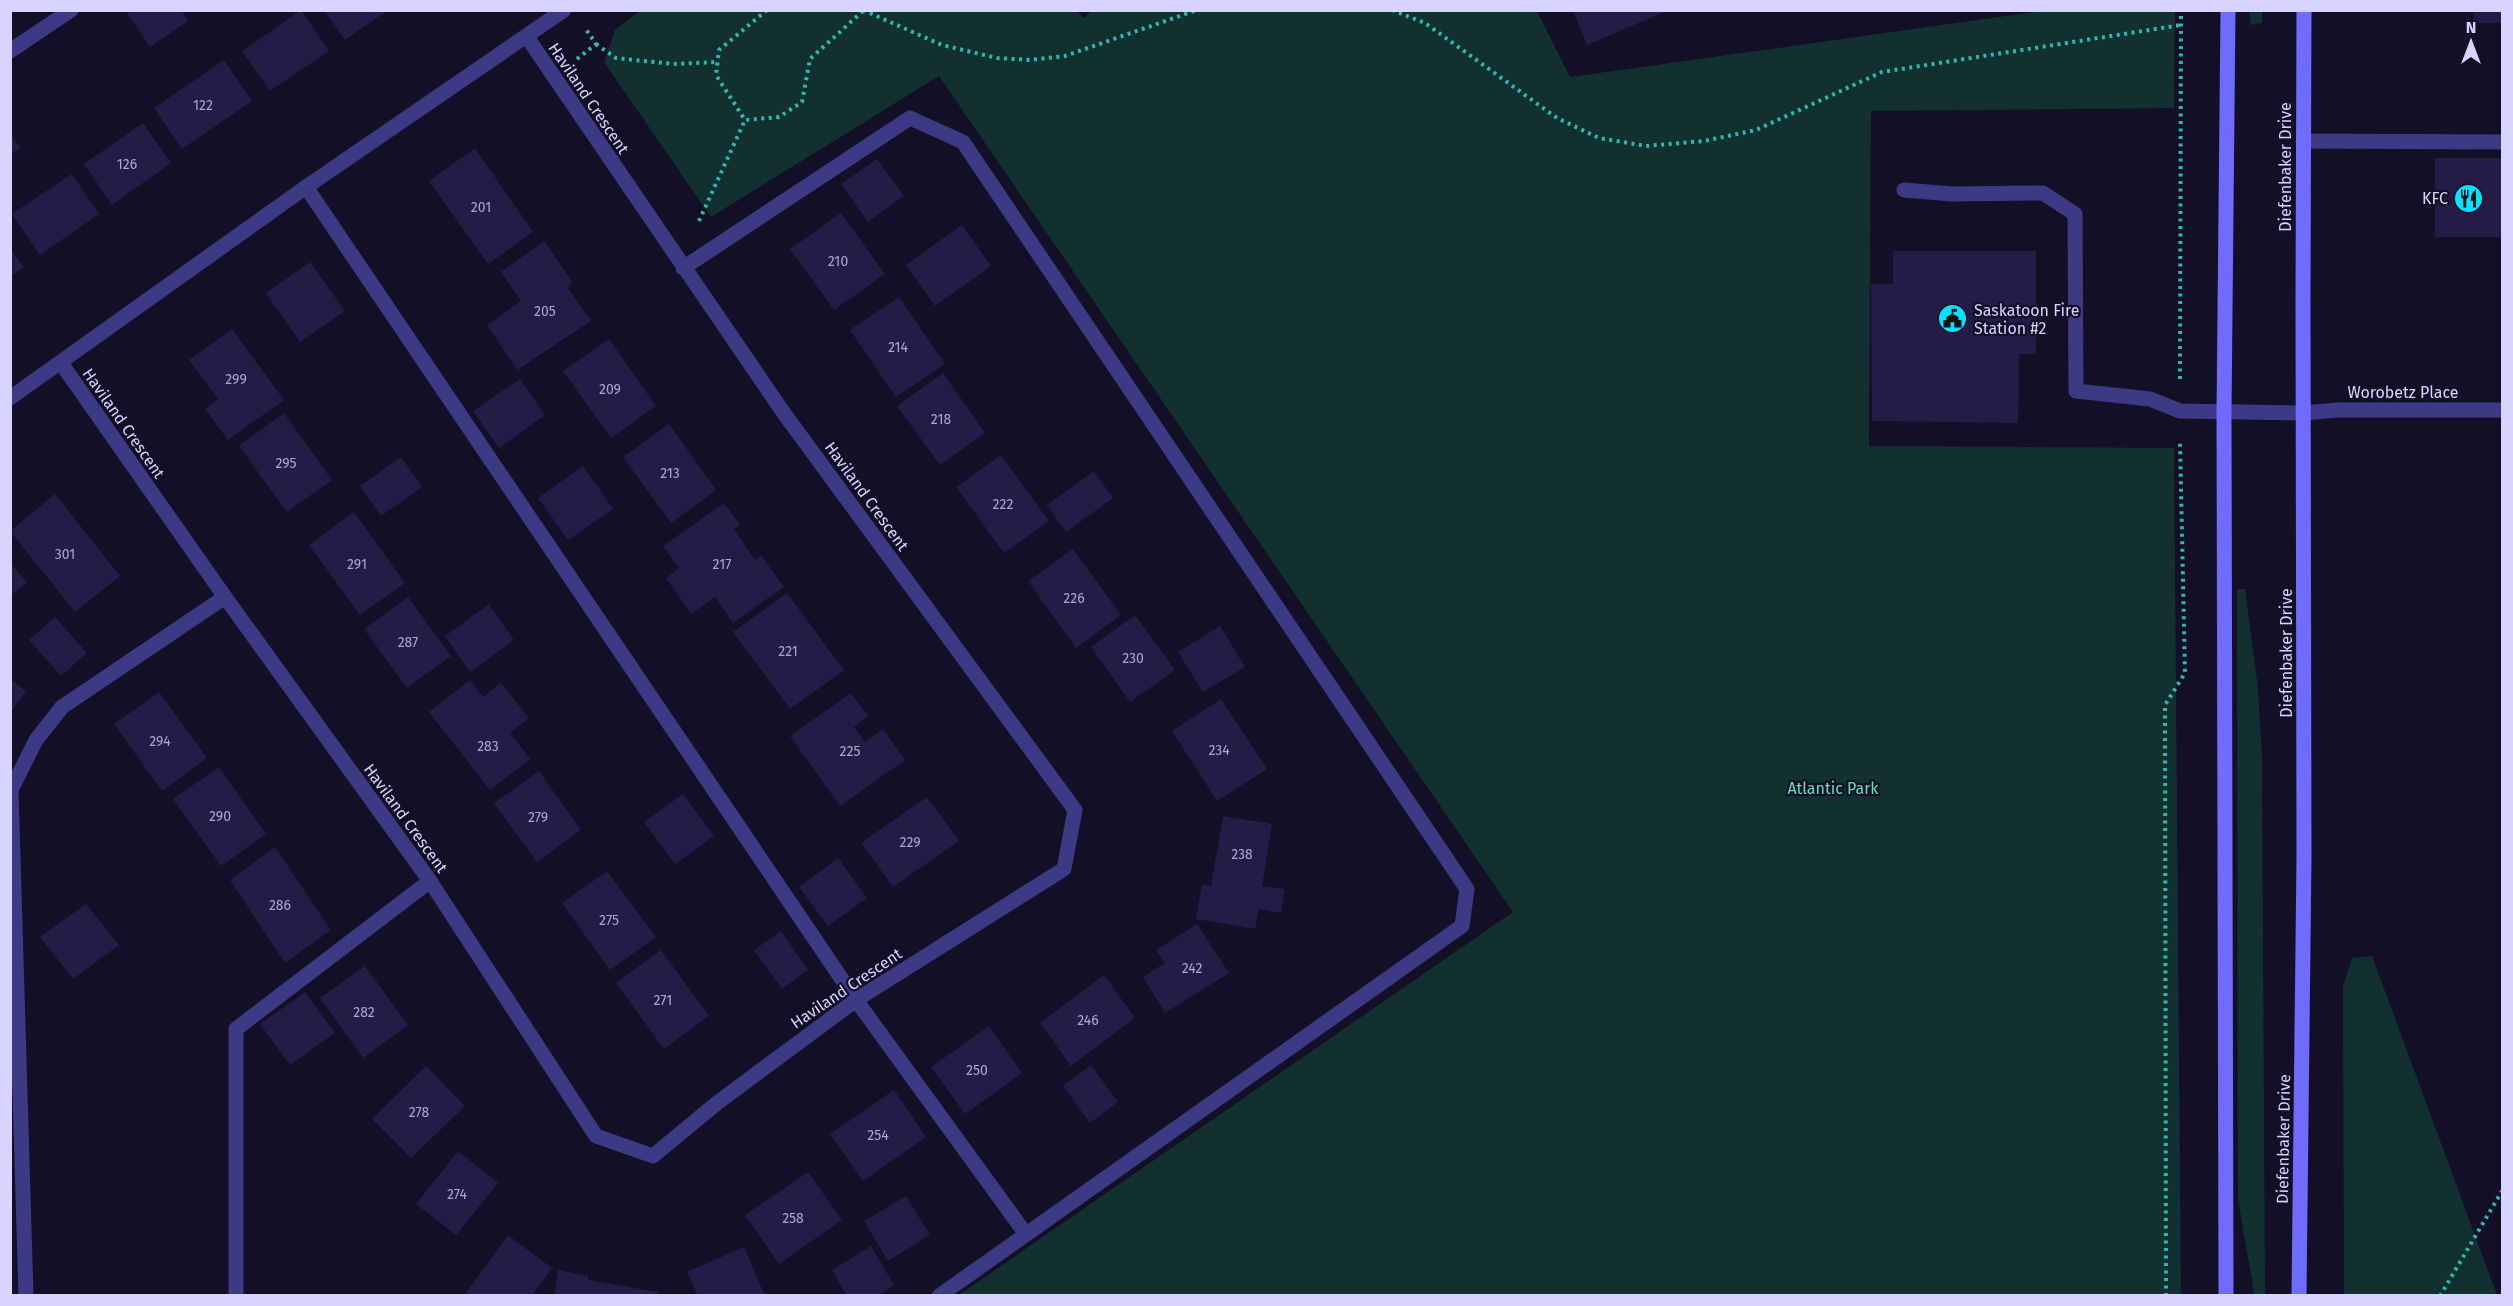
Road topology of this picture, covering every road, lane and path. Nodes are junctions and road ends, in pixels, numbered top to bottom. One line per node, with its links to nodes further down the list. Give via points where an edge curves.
1 (70, 10): 14 (street)
2 (564, 10): 12 (street, Haviland Crescent)
3 (767, 10): 15 (path, via 719,50)
4 (1197, 10): 9 (path, via 1065,56 1030,60 997,58 942,45)
5 (1392, 10): 11 (path, via 1425,23 1557,118 1599,138 1646,146 1704,141 1756,130 1882,72)
6 (2181, 10): 11 (path)
7 (2228, 10): 28 (main road)
8 (2304, 10): 18 (main road, Diefenbaker Drive)
9 (863, 11): 17 (path, via 810,59 802,102 779,117)
10 (579, 19): 13 (path)
11 (2181, 25): 27 (path)
12 (527, 37): 16 (street, Haviland Crescent); 20 (street, Haviland Crescent)
13 (596, 44): 15 (path, via 616,58 672,64); 16 (path)
14 (10, 51)
15 (718, 62): 17 (path, via 716,75)
16 (553, 78): 23 (street, Haviland Crescent)
17 (745, 120): 22 (path)
18 (2303, 141): 19 (street); 29 (main road, Diefenbaker Drive)
19 (2502, 142)
20 (306, 187): 24 (street, Haviland Crescent); 32 (street)
21 (1904, 189): 27 (street, Worobetz Place, via 1952,194 2043,193 2075,214 2076,391 2150,399)
22 (698, 223)
23 (683, 268): 32 (street, Haviland Crescent, via 783,412 1075,810 1064,869); 34 (street, via 910,118 963,142 1467,889 1462,926)
24 (61, 363): 25 (street, Haviland Crescent); 30 (street, Haviland Crescent)
25 (10, 398)
26 (2502, 410): 29 (street, Worobetz Place)
27 (2180, 411): 28 (street, Worobetz Place); 38 (path, via 2185,673 2165,705)
28 (2224, 413): 29 (street, Worobetz Place); 39 (main road)
29 (2303, 413): 40 (main road, Diefenbaker Drive, via 2304,856)
30 (225, 597): 31 (street, Haviland Crescent); 35 (street, via 62,707 36,740 11,790)
31 (430, 881): 32 (street, Haviland Crescent, via 596,1136 654,1156 717,1103); 36 (street, via 236,1029)
32 (856, 1000): 34 (street)
33 (2502, 1191): 41 (path)
34 (1025, 1233): 37 (street)
35 (26, 1296)
36 (236, 1296)
37 (939, 1296)
38 (2166, 1296)
39 (2226, 1296)
40 (2299, 1296)
41 (2440, 1296)

